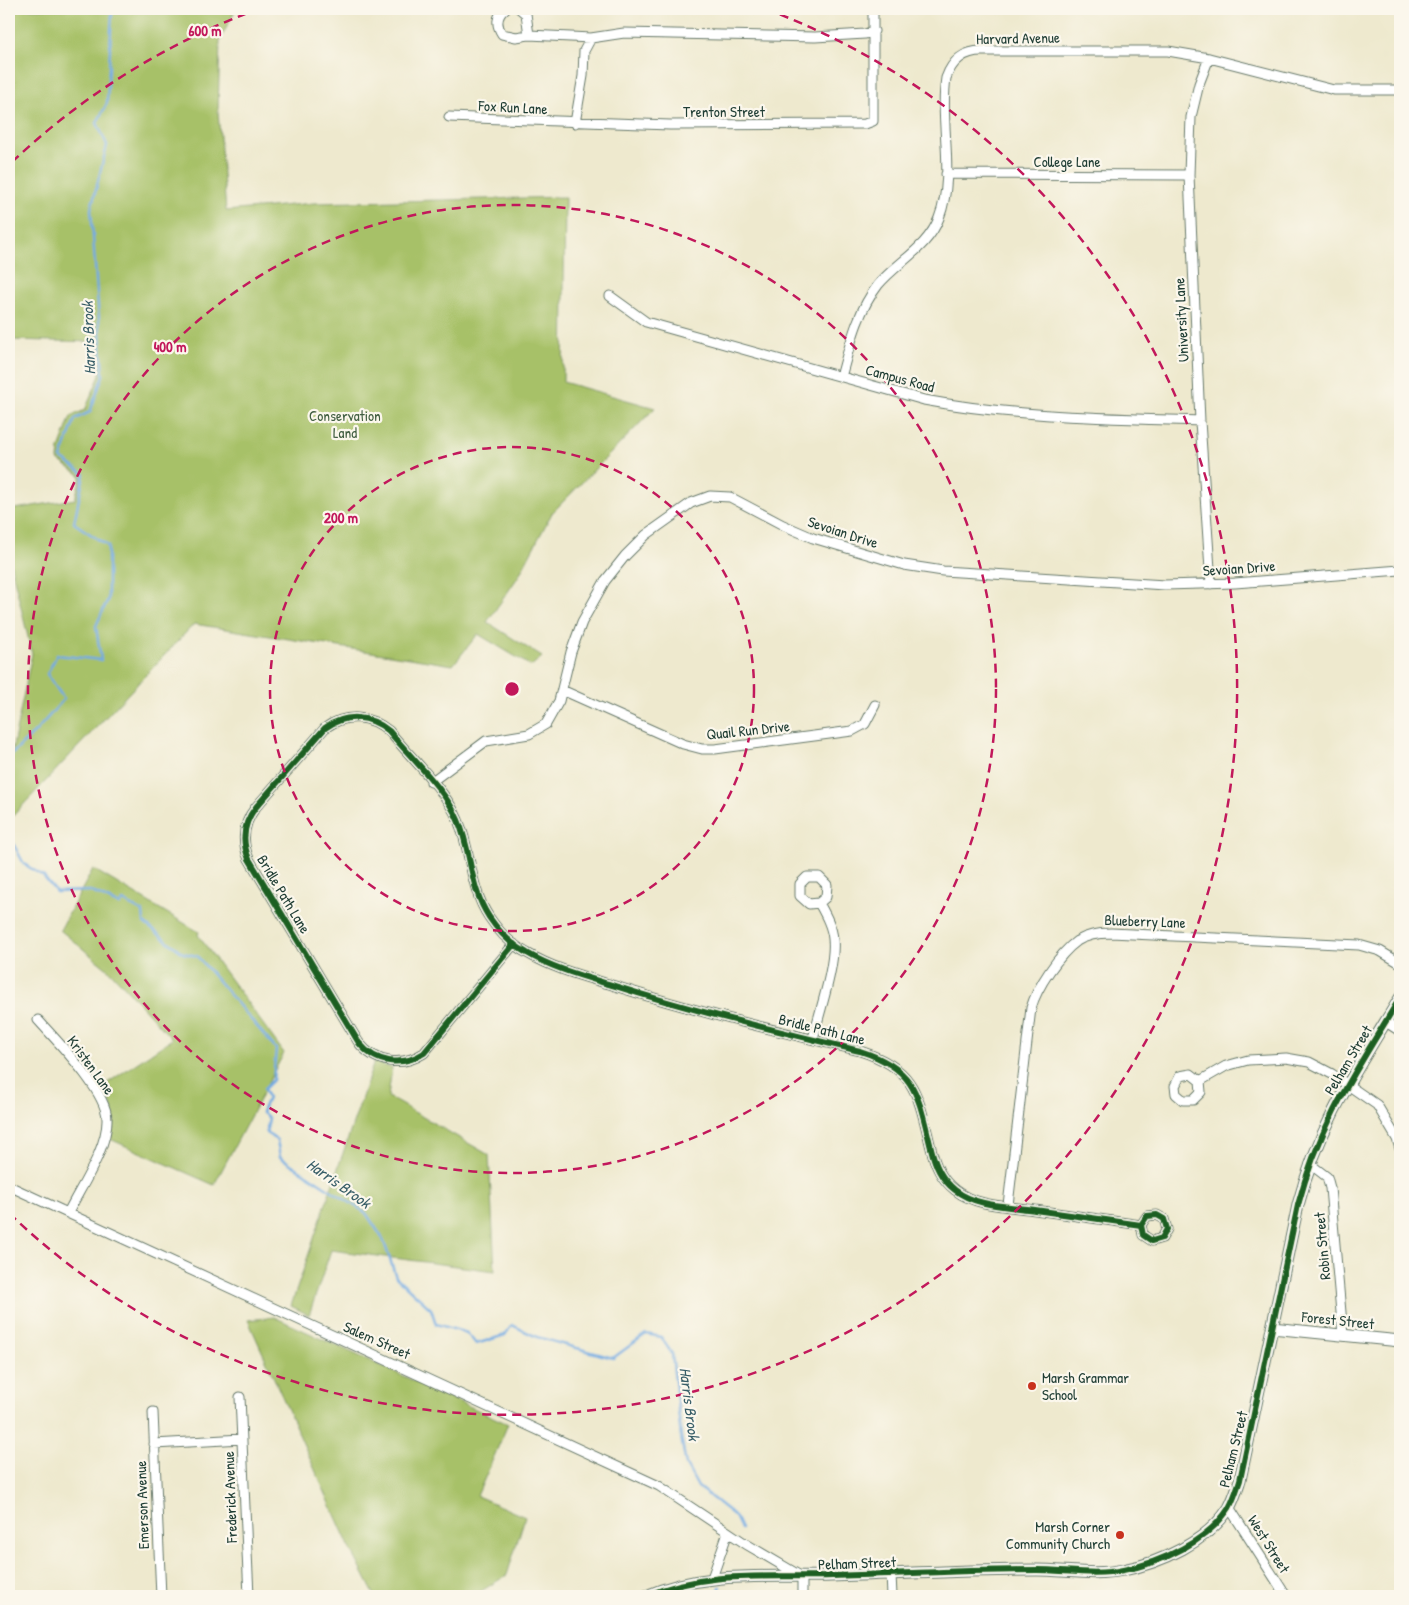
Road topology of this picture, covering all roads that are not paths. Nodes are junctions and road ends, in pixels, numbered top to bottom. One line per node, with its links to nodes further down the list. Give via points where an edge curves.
1 (505, 9): 5 (street, via 497,21 502,34)
2 (520, 9): 5 (street, via 526,14)
3 (873, 9): 4 (street)
4 (874, 31): 6 (street, via 815,37 624,33); 10 (street, Trenton Street, via 873,122)
5 (529, 35): 6 (street)
6 (591, 38): 10 (street, via 584,51)
7 (1209, 58): 8 (street, Harvard Avenue, via 1334,90); 11 (street, Harvard Avenue, via 1168,50 982,50 965,54 955,62 946,78); 12 (street, University Lane, via 1191,117)
8 (1400, 90)
9 (449, 118): 10 (street, Fox Run Lane)
10 (575, 123)
11 (946, 174): 12 (street, College Lane); 14 (street, Harvard Avenue, via 942,210 934,230 870,296 855,330)
12 (1188, 175): 15 (street, University Lane)
13 (610, 296): 14 (street, Campus Road, via 646,322)
14 (841, 377): 15 (street, Campus Road, via 924,400 969,408 1031,415)
15 (1200, 422): 17 (street, University Lane)
16 (1400, 570): 17 (street, Sevoian Drive)
17 (1211, 584): 18 (street, Sevoian Drive, via 1165,585 921,568 813,538 730,497 710,496 691,503 657,527 615,568 596,594 582,622)
18 (562, 690): 19 (street, Quail Run Drive, via 683,744 708,750 852,731 865,724); 20 (street, Sevoian Drive, via 553,715 540,729 486,741)
19 (875, 705)
20 (432, 782): 22 (street, Bridle Path Lane, via 459,822 482,906 496,927); 22 (street, Bridle Path Lane, via 378,723 358,717 337,721 320,733 253,811 244,832 246,854 359,1043 382,1060 404,1062 424,1053)
21 (819, 903): 28 (street, via 831,929 834,947)
22 (514, 944): 28 (street, Bridle Path Lane, via 550,964 662,1001)
23 (1400, 963): 34 (street, Blueberry Lane, via 1380,951 1359,945 1111,932 1093,934 1077,941 1040,985 1031,1008)
24 (1400, 998): 26 (street, Pelham Street)
25 (38, 1020): 35 (street, Kristen Lane, via 70,1055 107,1113 103,1142)
26 (1386, 1022): 27 (street); 30 (street, Pelham Street)
27 (1400, 1031)
28 (813, 1040): 34 (street, Bridle Path Lane, via 876,1057 903,1074 917,1094 935,1162 943,1178 964,1196)
29 (1200, 1081): 30 (street, via 1234,1063 1286,1058 1316,1065)
30 (1347, 1084): 31 (street, via 1377,1105); 32 (street, Pelham Street)
31 (1400, 1149)
32 (1310, 1164): 37 (street, Pelham Street); 38 (street, Robin Street, via 1327,1177 1330,1188)
33 (9, 1186): 35 (street, Salem Street)
34 (1008, 1206): 36 (street, Bridle Path Lane)
35 (68, 1214): 45 (street, Salem Street, via 659,1486)
36 (1141, 1225)
37 (1272, 1328): 38 (street, Forest Street); 44 (street, Pelham Street, via 1243,1467)
38 (1344, 1335): 39 (street, Forest Street)
39 (1400, 1341)
40 (240, 1397): 42 (street, Frederick Avenue)
41 (153, 1412): 43 (street, Emerson Avenue)
42 (242, 1439): 43 (street); 50 (street, Frederick Avenue)
43 (154, 1444): 49 (street, Emerson Avenue)
44 (1229, 1507): 46 (street, Pelham Street, via 1197,1538 1155,1561 1124,1570); 54 (street, West Street)
45 (728, 1532): 47 (street, Salem Street); 48 (street)
46 (891, 1574): 47 (street, Pelham Street); 53 (street)
47 (802, 1577): 48 (street, Pelham Street, via 756,1575); 52 (street)
48 (712, 1578): 51 (street, Pelham Street, via 682,1583)
49 (160, 1596)
50 (248, 1596)
51 (646, 1596)
52 (802, 1596)
53 (892, 1596)
54 (1286, 1596)

